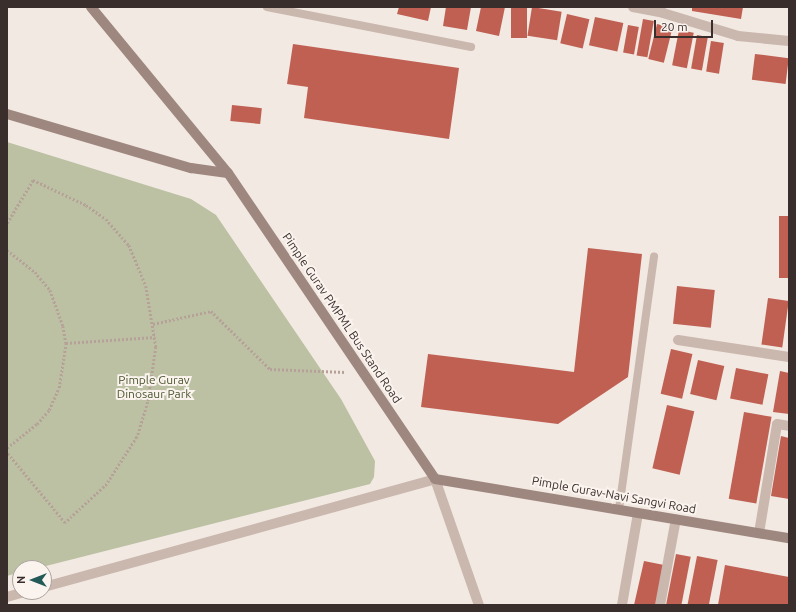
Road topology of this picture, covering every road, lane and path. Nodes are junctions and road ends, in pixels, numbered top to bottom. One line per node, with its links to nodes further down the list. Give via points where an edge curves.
1 (91, 7): 7 (street, Pimple Gurav PMPML Bus Stand Road)
2 (267, 7): 5 (lane)
3 (633, 7): 4 (street, via 663,13 738,36)
4 (789, 42)
5 (471, 47)
6 (7, 114): 7 (street, via 190,168)
7 (228, 173): 16 (street, Pimple Gurav PMPML Bus Stand Road)
8 (7, 223): 11 (path, via 33,180 86,204 106,219 129,245 146,286)
9 (7, 250): 14 (path, via 35,272 50,290 63,326)
10 (654, 256): 21 (lane)
11 (153, 324): 12 (path); 16 (path, via 211,311 270,369)
12 (154, 337): 14 (path); 19 (path, via 156,347 150,394 137,437 107,484 65,524)
13 (678, 340): 15 (street)
14 (66, 343): 18 (path, via 59,388 49,410 37,424)
15 (789, 357)
16 (363, 372): 20 (street, Pimple Gurav PMPML Bus Stand Road)
17 (789, 426): 24 (street, via 777,424)
18 (7, 448)
19 (7, 453)
20 (435, 479): 21 (street, Pimple Gurav-Navi Sangvi Road); 26 (street); 27 (street)
21 (619, 509): 22 (street, Pimple Gurav-Navi Sangvi Road)
22 (638, 513): 23 (street, Pimple Gurav-Navi Sangvi Road); 28 (street)
23 (676, 519): 24 (street, Pimple Gurav-Navi Sangvi Road); 29 (street)
24 (759, 533): 25 (street, Pimple Gurav-Navi Sangvi Road)
25 (789, 538)
26 (52, 584)
27 (479, 605)
28 (622, 605)
29 (660, 605)

